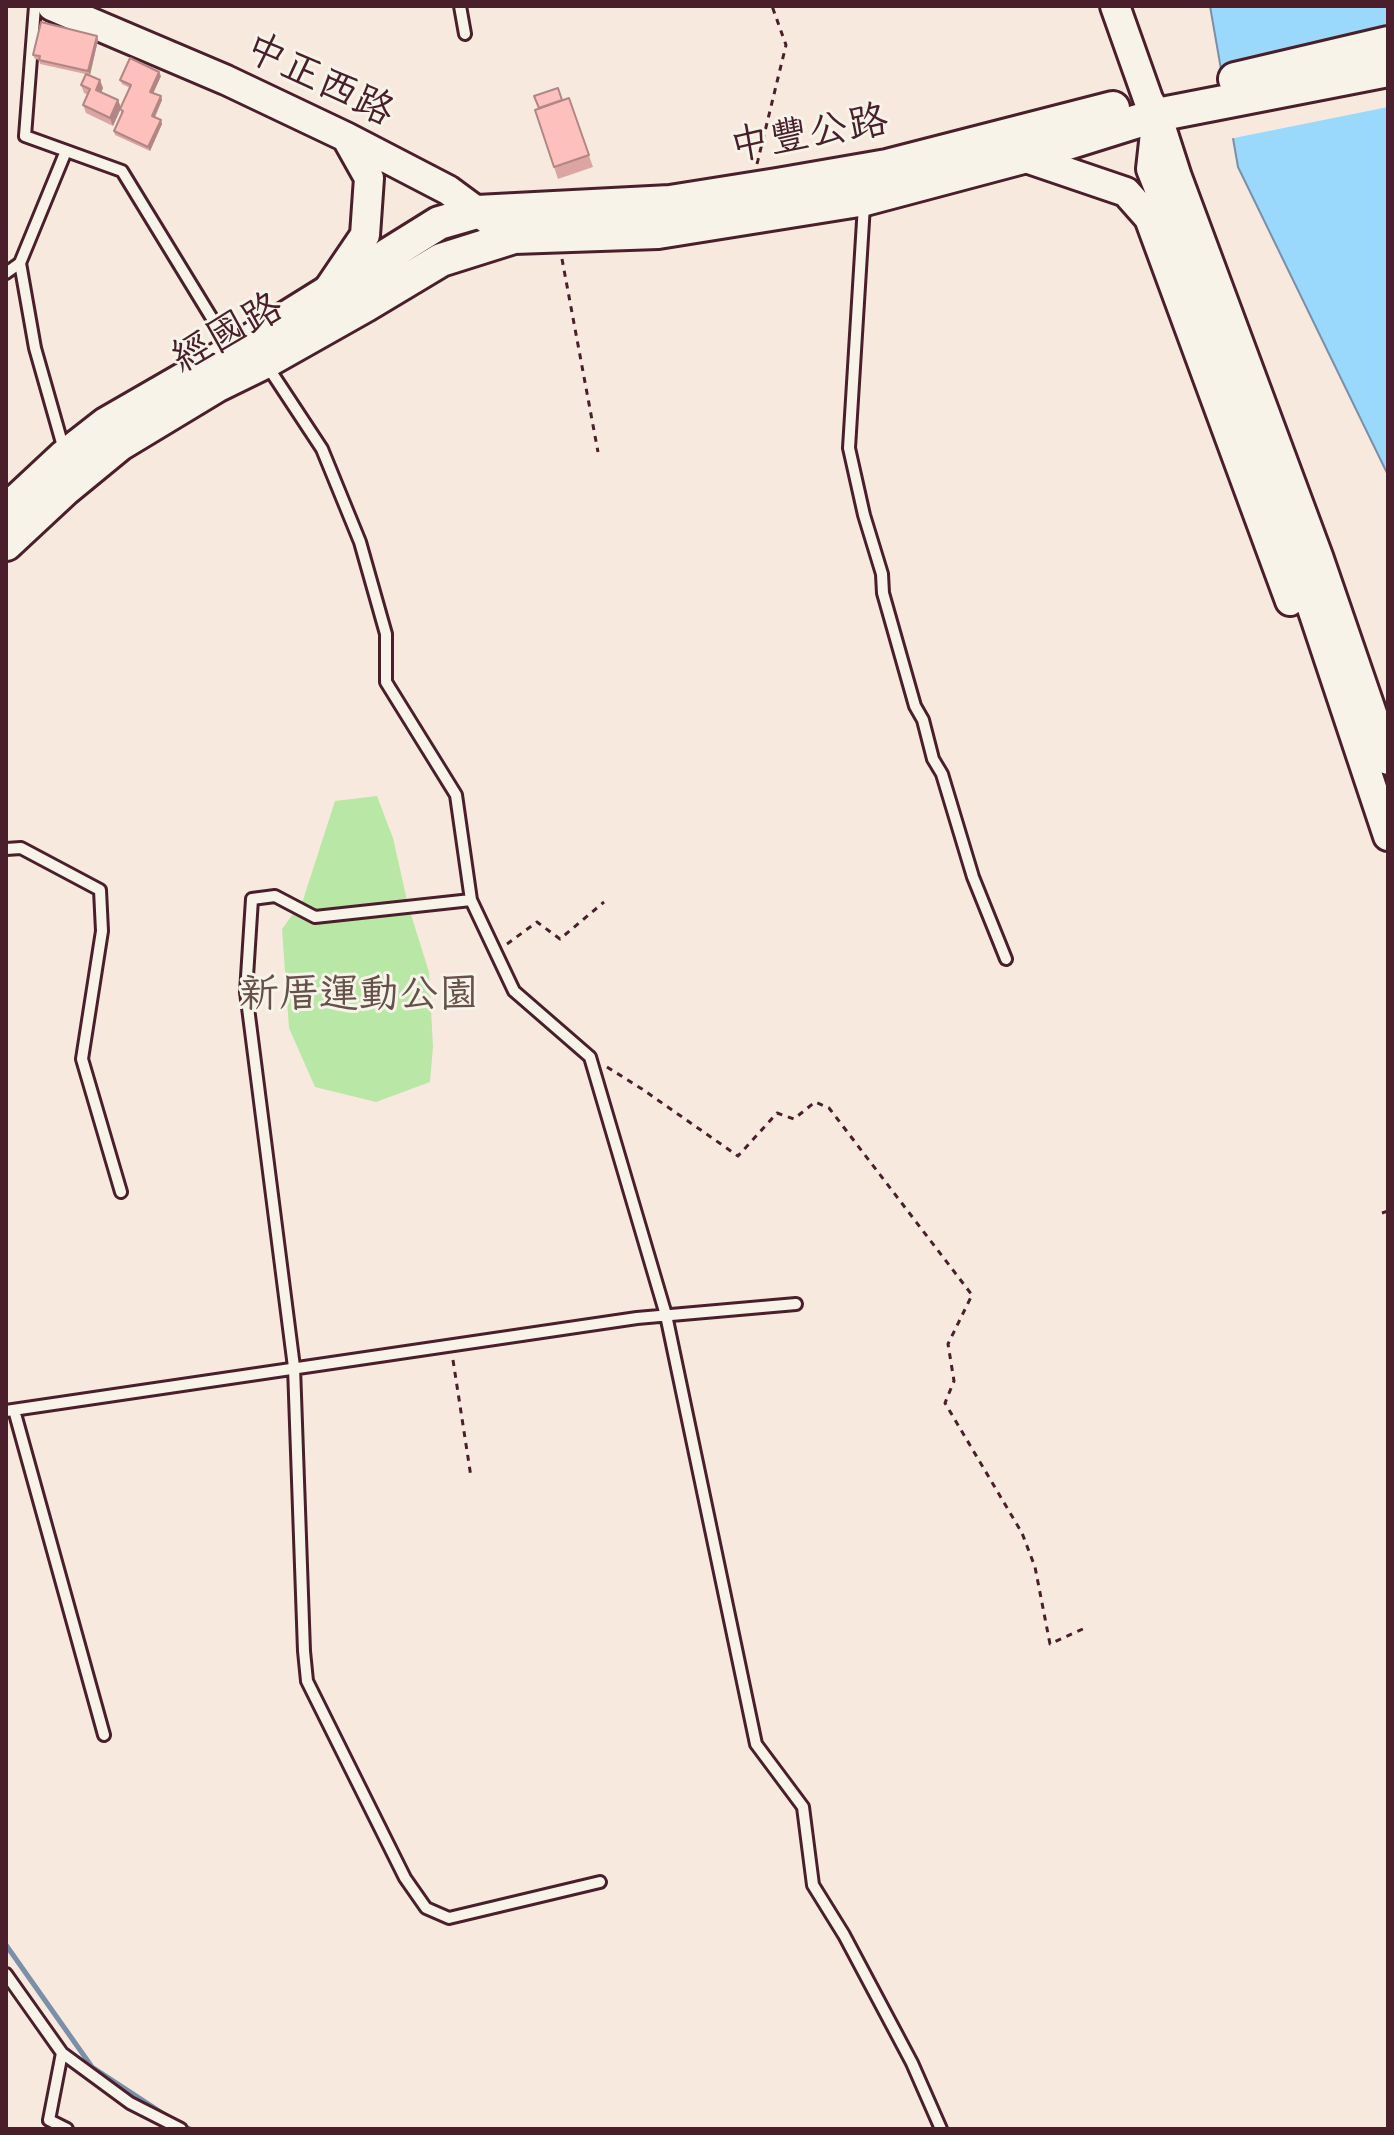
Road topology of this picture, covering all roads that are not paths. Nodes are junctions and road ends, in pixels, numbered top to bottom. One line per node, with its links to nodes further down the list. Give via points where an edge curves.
1 (35, 6): 11 (lane, via 25,136)
2 (52, 6): 5 (main road, 中正西路)
3 (460, 6): 6 (lane)
4 (1115, 6): 9 (main road)
5 (80, 11): 10 (main road, 中正西路)
6 (465, 34)
7 (1388, 43): 9 (main road)
8 (1388, 70): 9 (main road)
9 (1153, 107): 12 (main road, 中豐公路); 15 (main road, 中豐公路, via 887,166 752,189); 24 (main road, via 1151,169 1293,551)
10 (346, 137): 14 (main road, 中正西路, via 448,190); 19 (main road, via 369,178 365,235)
11 (66, 151): 17 (lane); 20 (lane, via 122,171 216,325)
12 (1023, 157): 13 (main road, 中豐公路); 24 (main road, via 1126,192 1149,218 1303,635)
13 (865, 199): 15 (main road, 中豐公路); 29 (lane, via 849,448 915,706)
14 (477, 212): 15 (main road, 中豐公路); 16 (main road, 中正西路); 19 (main road, 經國路, via 439,223)
15 (680, 215): 16 (main road, 中豐公路, via 658,232)
16 (514, 237): 20 (main road, 經國路, via 441,260)
17 (20, 263): 18 (lane); 21 (lane, via 35,348)
18 (6, 273)
19 (325, 295): 20 (main road, 經國路)
20 (254, 353): 21 (main road, 經國路, via 106,424); 23 (main road, 經國路, via 216,386 120,444); 28 (lane, via 322,449 360,542 386,634 386,682 456,795)
21 (65, 456): 22 (main road, 經國路)
22 (6, 511)
23 (6, 544)
24 (1342, 662): 25 (main road); 26 (main road)
25 (1388, 760)
26 (1388, 836)
27 (6, 849): 30 (lane, via 21,848 100,890 102,931 82,1059)
28 (471, 900): 32 (lane, via 514,991 590,1057); 33 (lane, via 315,917 275,896 252,899 246,992)
29 (1006, 959)
30 (121, 1192)
31 (796, 1304): 32 (lane)
32 (666, 1315): 33 (lane); 41 (lane, via 756,1744 803,1807 813,1885 905,2050)
33 (294, 1367): 34 (lane); 36 (lane, via 307,1681 405,1878 426,1908 449,1918)
34 (10, 1411): 35 (lane)
35 (104, 1735)
36 (600, 1882)
37 (6, 1974): 38 (lane)
38 (62, 2053): 39 (lane, via 49,2120); 40 (lane, via 130,2103)
39 (67, 2129)
40 (181, 2129)
41 (941, 2129)

